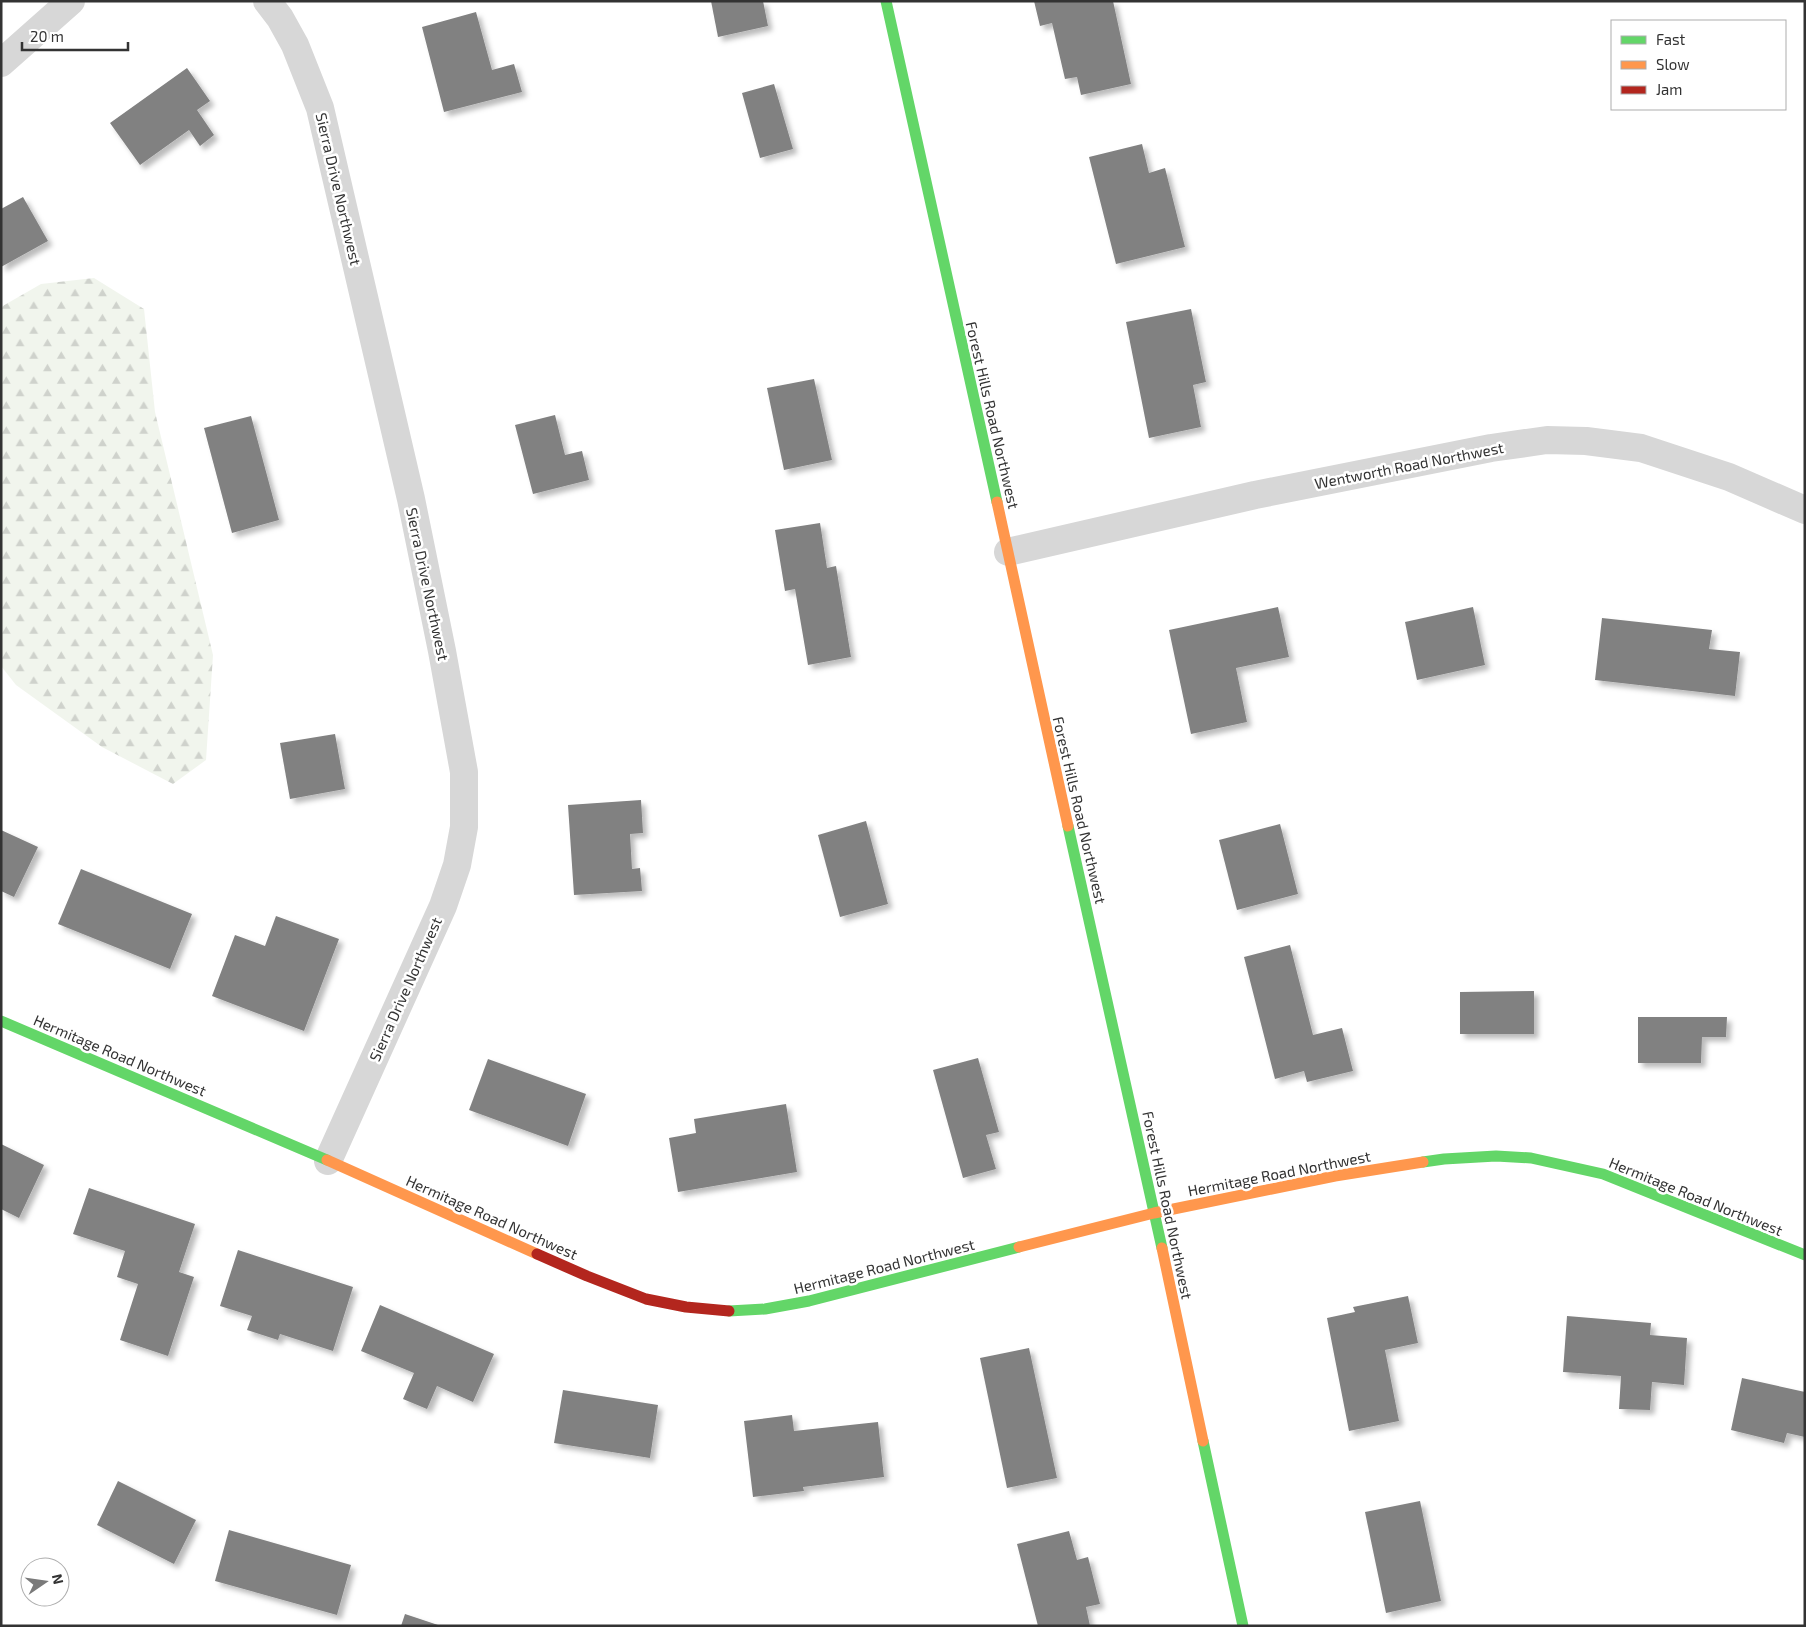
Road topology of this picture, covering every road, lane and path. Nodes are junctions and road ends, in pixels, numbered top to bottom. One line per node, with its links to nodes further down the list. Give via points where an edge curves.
1 (71, 1): 4 (street)
2 (267, 1): 8 (street, Sierra Drive Northwest, via 295,45 320,108 411,499 464,772 464,827 458,865 443,906)
3 (886, 1): 6 (street, Forest Hills Road Northwest)
4 (1, 63)
5 (1805, 510): 6 (street, Wentworth Road Northwest, via 1729,477 1641,448 1547,440 1491,448 1255,495)
6 (1008, 552): 9 (street, Forest Hills Road Northwest)
7 (1, 1021): 8 (street, Hermitage Road Northwest)
8 (328, 1161): 9 (street, Hermitage Road Northwest, via 646,1299 727,1311 766,1309 809,1301)
9 (1154, 1213): 10 (street, Hermitage Road Northwest, via 1335,1176 1444,1160 1496,1156 1531,1158 1604,1174); 11 (street, Forest Hills Road Northwest)
10 (1805, 1255)
11 (1243, 1626)

